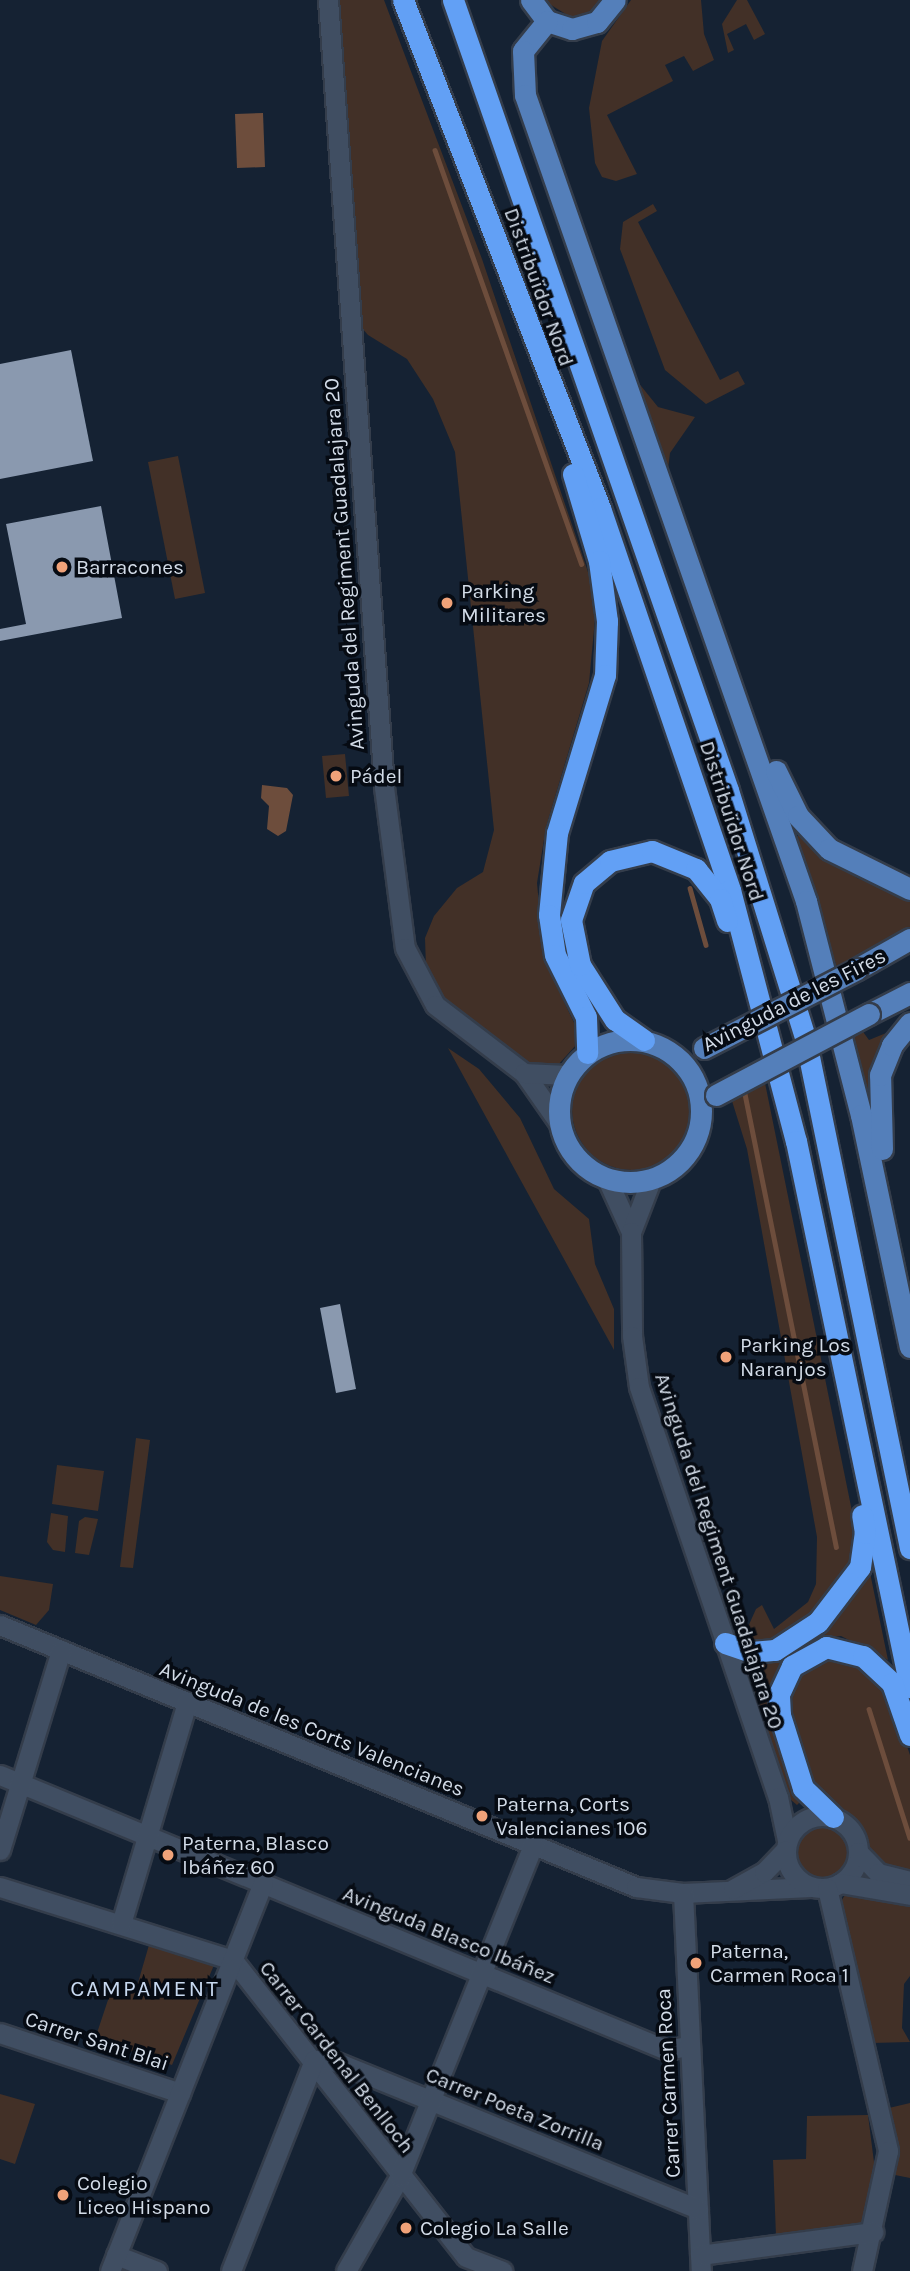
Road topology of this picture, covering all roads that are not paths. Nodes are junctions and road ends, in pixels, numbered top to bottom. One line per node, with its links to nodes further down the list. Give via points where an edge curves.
1 (328, 0): 17 (street, Avinguda del Regiment Guadalajara 20, via 384,787 405,948 424,989 448,1018)
2 (403, 0): 7 (highway, Distribuïdor Nord)
3 (453, 0): 27 (highway, Distribuïdor Nord, via 728,790 805,1037)
4 (531, 0): 6 (main road)
5 (615, 0): 6 (main road, via 607,13 585,27)
6 (547, 21): 8 (main road, via 523,51 525,96)
7 (560, 414): 14 (highway, Distribuïdor Nord, via 609,532 703,806); 15 (highway, via 599,561 607,621 605,675 557,833 550,882 555,955 586,1017)
8 (714, 632): 9 (main road, via 798,816 841,857); 24 (main road, via 826,970)
9 (910, 889)
10 (910, 939): 16 (main road, Avinguda de les Fires, bridge, via 704,1048)
11 (910, 993): 19 (main road, bridge)
12 (910, 1023): 24 (main road, via 892,1045 878,1088)
13 (645, 1040): 14 (highway, via 615,1020 580,965 571,920 584,883 610,861 652,851 696,869 720,899); 15 (main road, via 614,1040); 16 (main road)
14 (774, 1052): 26 (highway, Distribuïdor Nord)
15 (587, 1053): 18 (main road)
16 (675, 1054): 19 (main road)
17 (524, 1073): 18 (street); 20 (street, Avinguda del Regiment Guadalajara 20)
18 (567, 1074): 20 (main road)
19 (710, 1103): 22 (main road, via 696,1141 678,1166)
20 (559, 1122): 21 (main road, via 575,1158)
21 (607, 1180): 22 (main road); 23 (street, Avinguda del Regiment Guadalajara 20)
22 (651, 1180): 23 (street, Avinguda del Regiment Guadalajara 20)
23 (631, 1232): 29 (street, Avinguda del Regiment Guadalajara 20, via 632,1336 639,1387)
24 (890, 1249): 25 (main road)
25 (910, 1347)
26 (854, 1424): 29 (highway, via 850,1456 865,1533 860,1567 840,1599 791,1642 761,1653); 31 (highway, Distribuïdor Nord)
27 (910, 1548)
28 (0, 1625): 30 (street, Avinguda de les Corts Valencianes)
29 (725, 1643): 36 (street, Avinguda del Regiment Guadalajara 20)
30 (61, 1650): 32 (street, Avinguda de les Corts Valencianes); 35 (street)
31 (910, 1687)
32 (187, 1702): 39 (street); 40 (street, Avinguda de les Corts Valencianes)
33 (910, 1735): 37 (highway, via 892,1683 863,1656 827,1647 792,1666 779,1694 780,1715 803,1788)
34 (0, 1775): 35 (street, Avinguda Blasco Ibáñez)
35 (20, 1783): 39 (street, Avinguda Blasco Ibáñez); 42 (street)
36 (778, 1797): 38 (street); 41 (street, Avinguda del Regiment Guadalajara 20)
37 (833, 1817): 38 (street); 43 (street, via 852,1830)
38 (808, 1818): 41 (street)
39 (146, 1836): 45 (street, Avinguda Blasco Ibáñez); 51 (street)
40 (533, 1845): 49 (street, Avinguda de les Corts Valencianes, via 636,1888); 53 (street)
41 (786, 1845): 47 (street, via 792,1873); 48 (street, Avinguda de les Corts Valencianes, via 764,1872)
42 (0, 1850)
43 (859, 1852): 44 (street, via 878,1873); 47 (street)
44 (910, 1881)
45 (263, 1883): 52 (street); 53 (street, Avinguda Blasco Ibáñez)
46 (0, 1886): 51 (street, Carrer Cardenal Benlloch)
47 (826, 1886): 48 (street, Avinguda de les Corts Valencianes); 50 (street, Avinguda de les Corts Valencianes); 61 (street, via 888,2151)
48 (729, 1891): 49 (street, Avinguda de les Corts Valencianes)
49 (683, 1893): 55 (street, Carrer Carmen Roca)
50 (910, 1895)
51 (121, 1924): 52 (street, Carrer Cardenal Benlloch)
52 (233, 1960): 56 (street, Carrer Cardenal Benlloch); 57 (street)
53 (483, 1974): 55 (street, Avinguda Blasco Ibáñez, via 667,2050); 58 (street)
54 (0, 2033): 57 (street, Carrer Sant Blai)
55 (687, 2046): 60 (street, Carrer Carmen Roca)
56 (314, 2060): 58 (street, Carrer Poeta Zorrilla, via 331,2060); 59 (street, Carrer Cardenal Benlloch); 65 (street)
57 (180, 2093): 62 (street)
58 (432, 2100): 59 (street); 60 (street, Carrer Poeta Zorrilla)
59 (400, 2176): 66 (street); 67 (street, Carrer Cardenal Benlloch, via 466,2257)
60 (698, 2209): 63 (street, Carrer Carmen Roca)
61 (873, 2232): 63 (street); 68 (street)
62 (113, 2263): 64 (street)
63 (700, 2263)
64 (157, 2271)
65 (230, 2271)
66 (346, 2271)
67 (502, 2271)
68 (862, 2271)

